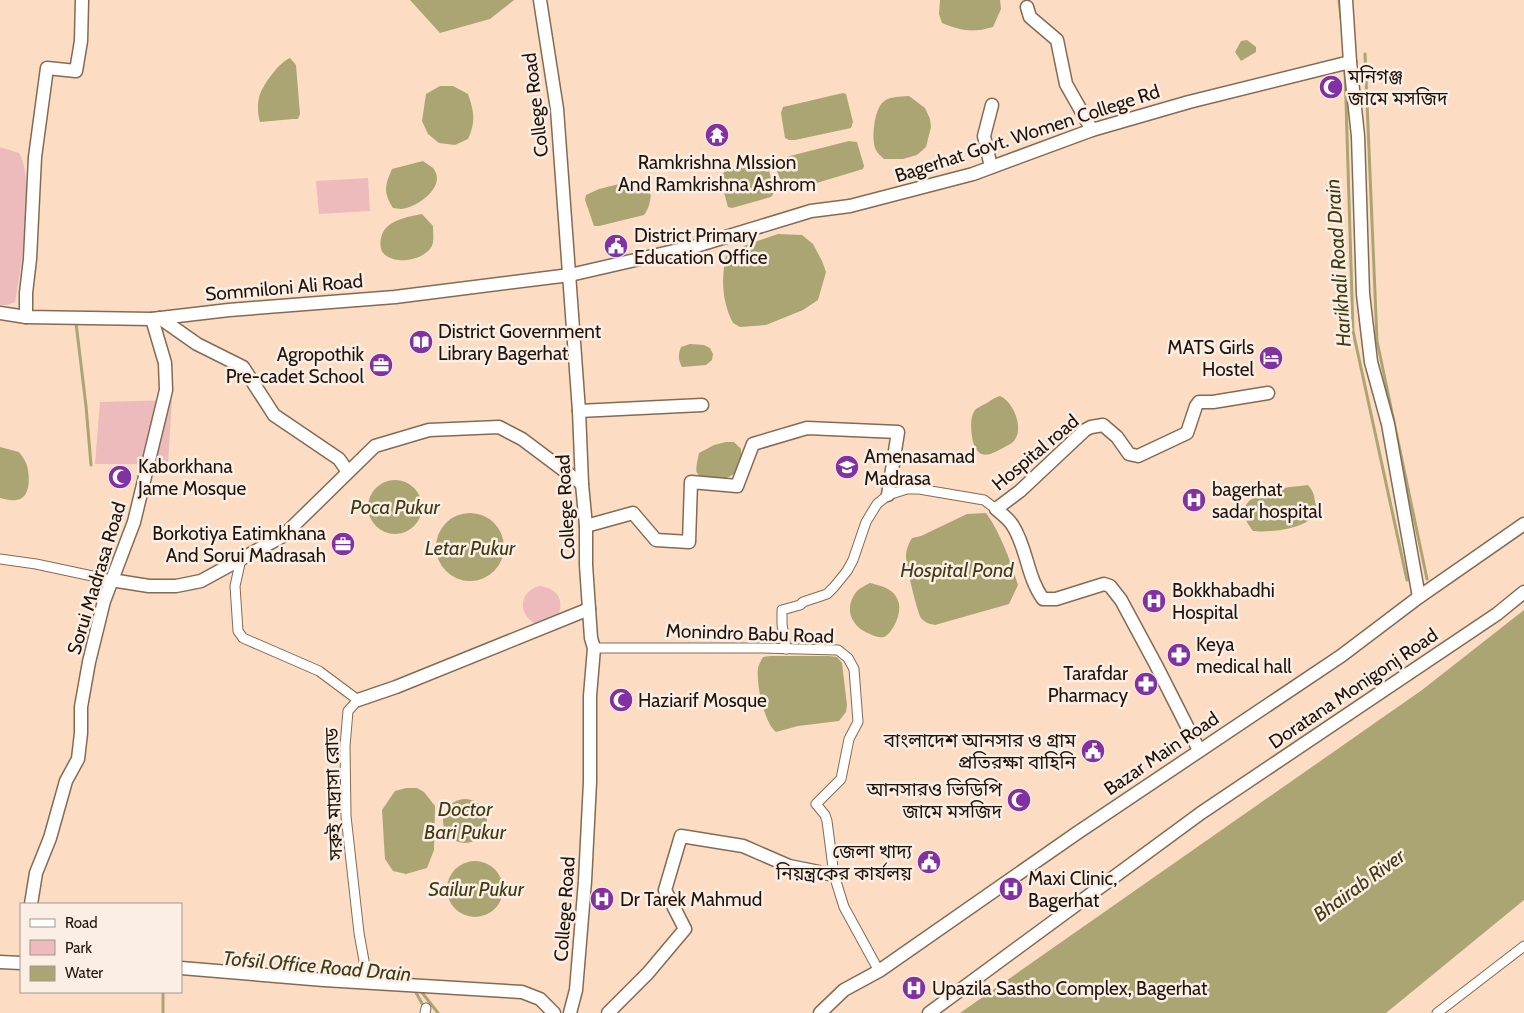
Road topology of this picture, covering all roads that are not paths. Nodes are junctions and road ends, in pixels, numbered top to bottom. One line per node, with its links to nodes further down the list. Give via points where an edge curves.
1 (82, 0): 11 (street, via 76,72 47,68 35,157)
2 (540, 0): 9 (street, College Road, via 557,109)
3 (1346, 0): 5 (street)
4 (1027, 7): 7 (street, via 1030,18 1058,40 1066,84)
5 (1350, 62): 7 (street, Bagerhat Govt. Women College Rd); 26 (street, via 1358,136 1363,294 1371,362 1388,424)
6 (992, 105): 8 (street, via 984,136)
7 (1092, 130): 8 (street, Bagerhat Govt. Women College Rd)
8 (992, 167): 9 (street, Bagerhat Govt. Women College Rd, via 850,206 811,211 696,246)
9 (570, 275): 12 (street, Sommiloni Ali Road, via 395,297); 15 (street, College Road)
10 (0, 313): 11 (street, Sommiloni Ali Road)
11 (26, 317): 12 (street, Sommiloni Ali Road)
12 (156, 319): 16 (street, via 243,367 274,415 339,459); 24 (street, Sorui Madrasa Road, via 165,363 166,390 134,522)
13 (1268, 393): 19 (street, Hospital road, via 1199,402 1187,433 1138,456 1129,454 1117,436 1102,425 1091,427)
14 (702, 405): 15 (street)
15 (579, 411): 17 (street, College Road)
16 (348, 472): 17 (street, via 375,446 429,430 499,427 522,439); 23 (street, via 283,536)
17 (582, 484): 21 (street, College Road)
18 (888, 495): 19 (street, via 919,488 984,500); 21 (street, via 898,432 807,428 753,444 737,486 691,482 689,542 656,540 633,513); 29 (street, via 877,504 866,522 853,560 834,587 827,594 782,610)
19 (996, 509): 31 (street, Hospital road, via 1012,524 1019,537 1032,578 1043,598 1056,600 1104,584 1110,586 1121,600)
20 (1524, 524): 26 (street, Bazar Main Road)
21 (586, 526): 27 (street, College Road)
22 (0, 558): 24 (street)
23 (241, 558): 24 (street, via 201,581 176,586); 30 (street, via 234,586 238,631 243,638 319,671)
24 (111, 580): 33 (street, Sorui Madrasa Road, via 88,662 78,759 66,781 36,873)
25 (1524, 592): 44 (street, Doratana Monigonj Road, via 1497,614 1201,813)
26 (1419, 597): 31 (street, Bazar Main Road, via 1341,656)
27 (589, 609): 28 (street, College Road); 30 (street)
28 (594, 648): 29 (street, Monindro Babu Road); 41 (street, College Road, via 585,881 576,990)
29 (786, 649): 32 (street, Monindro Babu Road, via 838,650 854,669 858,722 850,739 841,779 816,804 827,821)
30 (358, 700): 39 (street, সরুই মাদ্রাসা রোড, via 348,711 346,816 359,934)
31 (1199, 750): 38 (street, Bazar Main Road)
32 (834, 875): 38 (street, Monindro Babu Road, via 844,907); 42 (street, via 789,866 743,846 682,836 665,890 685,929)
33 (31, 903)
34 (1524, 946): 45 (street)
35 (0, 962): 36 (street)
36 (20, 963)
37 (182, 968): 39 (street)
38 (880, 971): 43 (street, Bazar Main Road, via 844,990)
39 (368, 983): 40 (street, via 522,992 540,999)
40 (554, 1013)
41 (570, 1013)
42 (608, 1013)
43 (820, 1013)
44 (929, 1013)
45 (1438, 1013)

